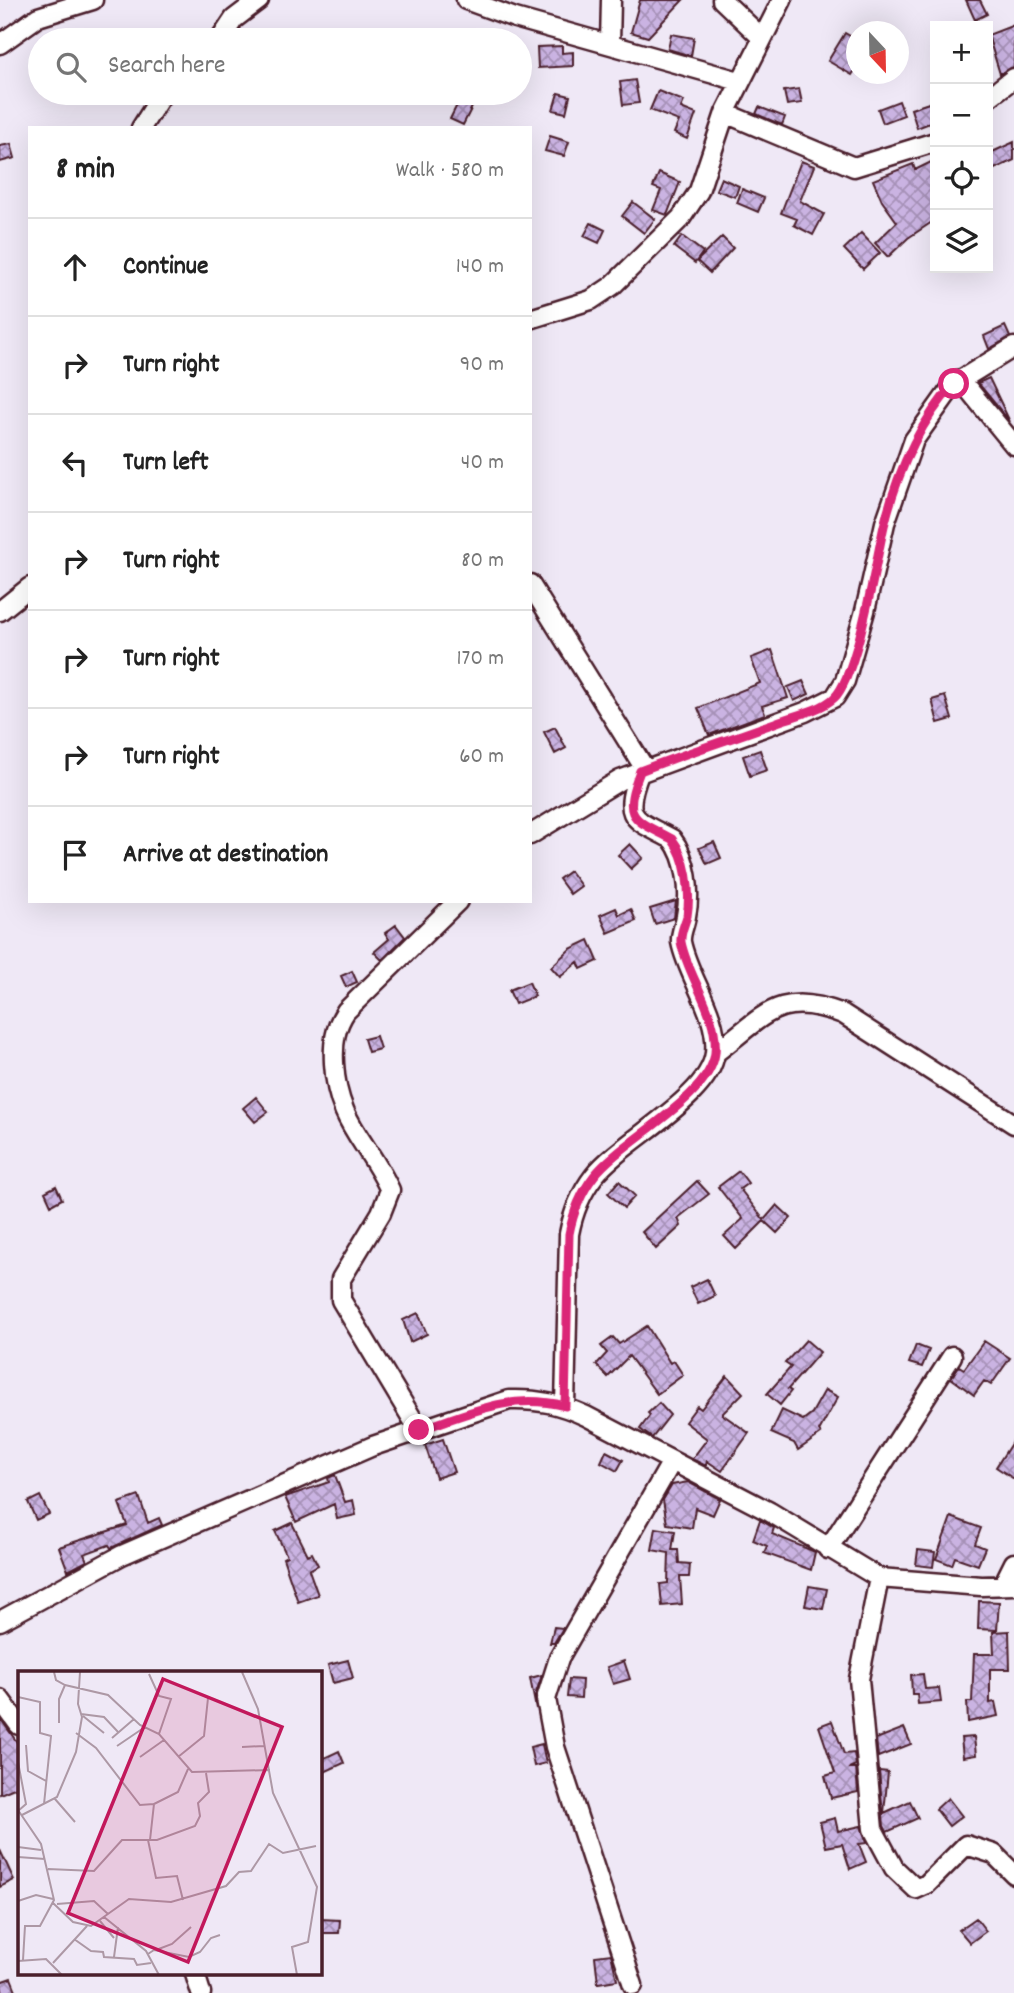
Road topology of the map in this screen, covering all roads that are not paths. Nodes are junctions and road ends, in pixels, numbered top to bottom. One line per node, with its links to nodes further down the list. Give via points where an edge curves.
1 (93, 0): 9 (street, via 38,17)
2 (259, 0): 7 (street)
3 (466, 0): 10 (street)
4 (611, 0): 10 (street)
5 (722, 0): 8 (street)
6 (782, 0): 8 (street)
7 (228, 28)
8 (762, 38): 12 (street)
9 (0, 44)
10 (610, 44): 12 (street)
11 (1014, 78): 13 (street)
12 (739, 81): 15 (street)
13 (993, 94)
14 (155, 105): 16 (street)
15 (724, 113): 17 (street, via 855,167); 18 (street, via 699,191 668,233 591,300)
16 (142, 126)
17 (930, 144)
18 (532, 318)
19 (1014, 346): 20 (street)
20 (960, 379): 21 (street); 25 (street, via 939,400 903,464 866,611 845,681 835,697)
21 (1014, 445)
22 (532, 587): 25 (street)
23 (28, 589): 24 (street)
24 (0, 611)
25 (642, 770): 26 (street); 28 (street, via 634,786 632,812 642,826 672,839 685,865 688,899 681,939 710,1023)
26 (532, 834)
27 (456, 903): 32 (street, via 346,1011 335,1031 335,1079 343,1112 390,1190 382,1213 341,1279 341,1300)
28 (715, 1053): 29 (street, via 769,1013 791,1002 814,1003 842,1014); 31 (street, via 702,1080 679,1105 594,1175 574,1210 569,1234)
29 (1014, 1124)
30 (952, 1356): 34 (street)
31 (565, 1406): 32 (street, via 509,1401); 33 (street)
32 (419, 1430): 38 (street, via 122,1555)
33 (671, 1463): 34 (street, via 770,1512); 43 (street, via 559,1658 546,1699 555,1747)
34 (828, 1549): 36 (street)
35 (1014, 1563): 37 (street)
36 (879, 1578): 37 (street); 41 (street, via 859,1679 873,1829 894,1868 916,1889 927,1884 966,1845 994,1854)
37 (1008, 1585)
38 (0, 1621)
39 (0, 1699): 40 (street)
40 (18, 1724)
41 (1014, 1874)
42 (196, 1976): 44 (street)
43 (633, 1986)
44 (201, 1993)

